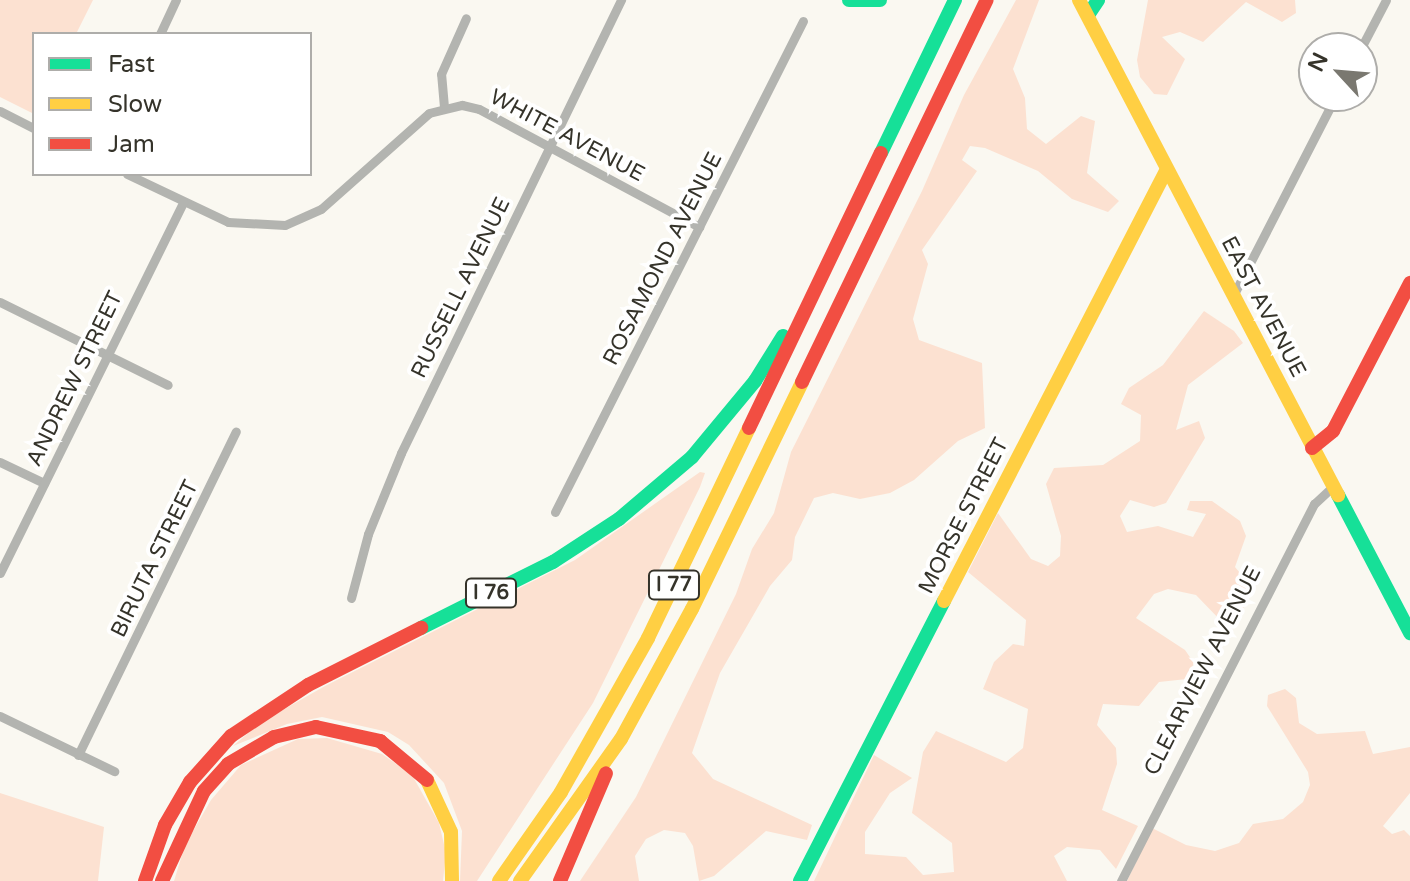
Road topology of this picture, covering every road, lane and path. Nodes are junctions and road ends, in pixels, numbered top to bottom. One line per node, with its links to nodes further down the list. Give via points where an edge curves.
1 (176, 0): 13 (street)
2 (621, 0): 19 (street, RUSSELL AVENUE)
3 (849, 0): 4 (main road)
4 (880, 0)
5 (955, 0): 24 (main road, I 76)
6 (987, 0): 40 (main road, via 698,596)
7 (1079, 0): 10 (main road, EAST AVENUE)
8 (1098, 0): 10 (main road)
9 (1386, 0): 14 (street)
10 (1088, 15): 20 (main road, EAST AVENUE)
11 (466, 18): 15 (street, via 441,74)
12 (803, 21): 23 (street, ROSAMOND AVENUE)
13 (161, 32)
14 (1369, 32)
15 (444, 107): 19 (street, WHITE AVENUE, via 479,109); 22 (street, via 429,113 321,209 285,225 240,225)
16 (0, 111): 18 (street)
17 (1328, 112): 26 (street)
18 (32, 127)
19 (550, 147): 23 (street, WHITE AVENUE); 37 (street, RUSSELL AVENUE, via 395,467 368,534)
20 (1166, 171): 26 (main road, EAST AVENUE); 49 (main road, MORSE STREET)
21 (131, 176): 22 (street)
22 (183, 202): 28 (street, ANDREW STREET)
23 (699, 227): 35 (street, ROSAMOND AVENUE)
24 (822, 274): 43 (main road, I 76, via 755,381 692,457 629,511 553,562 308,685 231,736 190,782 165,825); 46 (main road, I 77, via 648,638 561,792)
25 (1410, 283): 31 (main road, via 1333,431)
26 (1233, 296): 31 (main road, EAST AVENUE)
27 (0, 302): 28 (street)
28 (107, 355): 29 (street); 33 (street, ANDREW STREET)
29 (168, 385)
30 (236, 431): 41 (street, BIRUTA STREET)
31 (1312, 448): 34 (main road, EAST AVENUE)
32 (0, 462): 33 (street)
33 (44, 483): 36 (street, ANDREW STREET)
34 (1332, 487): 38 (main road, EAST AVENUE); 50 (street, CLEARVIEW AVENUE, via 1314,504)
35 (555, 512)
36 (0, 573)
37 (351, 598)
38 (1409, 625)
39 (0, 716): 41 (street)
40 (621, 739): 47 (main road); 48 (main road)
41 (78, 755): 42 (street)
42 (114, 771)
43 (145, 881)
44 (162, 881): 45 (main road, via 204,791 228,764 274,737 316,727 380,741 425,776 451,832)
45 (452, 881)
46 (499, 881)
47 (520, 881)
48 (560, 881)
49 (800, 881)
50 (1121, 881)

